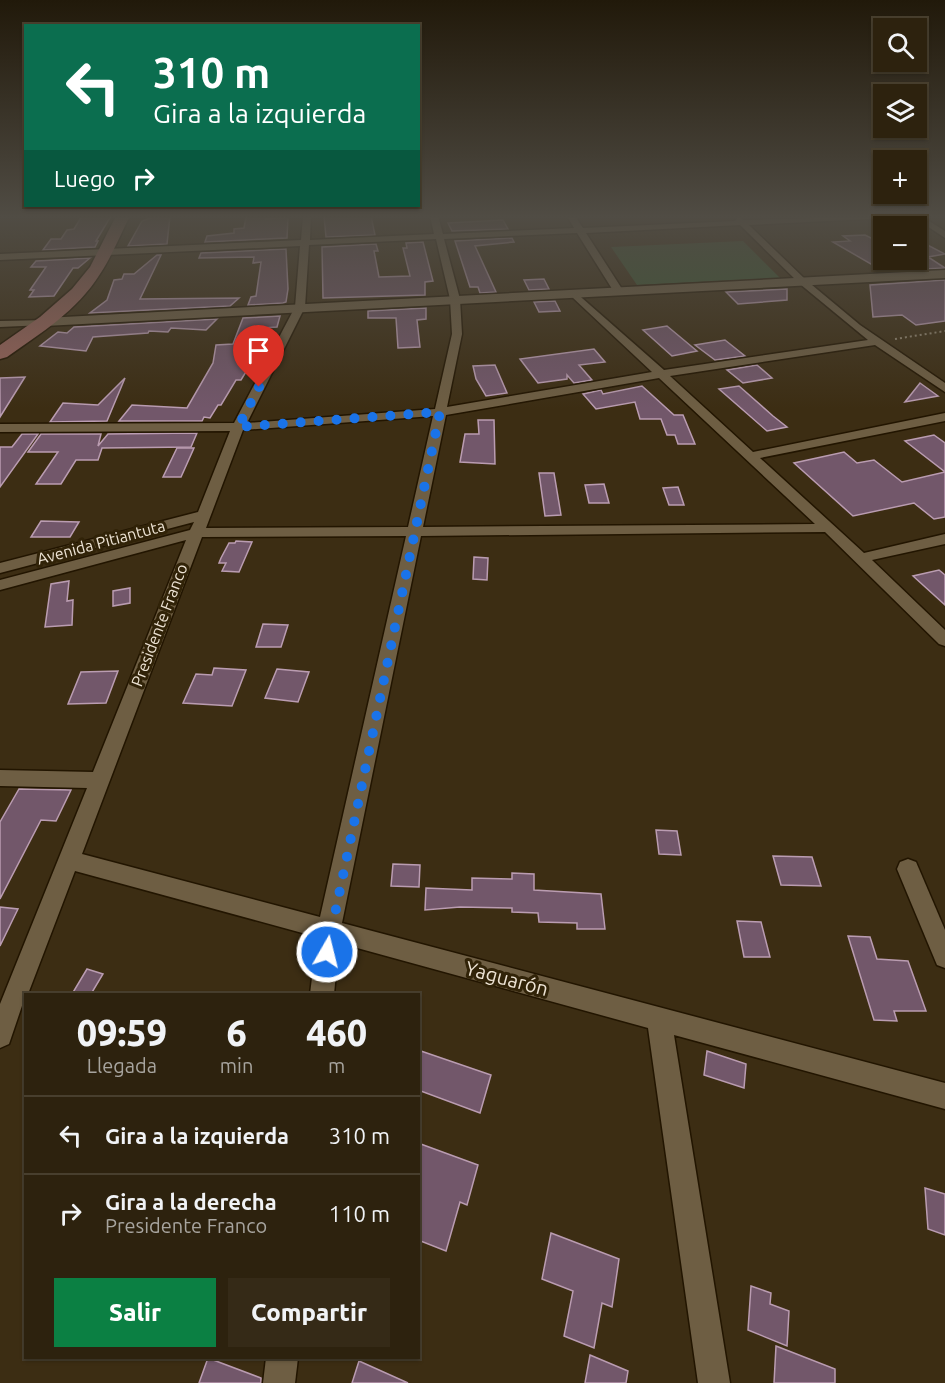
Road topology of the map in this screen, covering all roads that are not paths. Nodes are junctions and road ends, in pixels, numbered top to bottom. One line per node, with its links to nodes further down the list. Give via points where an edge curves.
1 (88, 281): 11 (main road)
2 (302, 281): 10 (street, Presidente Franco)
3 (450, 281): 9 (street)
4 (612, 281): 7 (street)
5 (829, 281): 6 (street)
6 (803, 282): 7 (street); 13 (street)
7 (619, 292): 8 (street)
8 (574, 294): 9 (street); 15 (street)
9 (455, 299): 10 (street); 17 (street, via 457,334)
10 (300, 307): 11 (street); 19 (street, Presidente Franco)
11 (45, 322): 12 (street); 14 (main road)
12 (0, 324)
13 (875, 342): 15 (street); 16 (street)
14 (0, 353)
15 (663, 374): 17 (street); 21 (street)
16 (945, 388)
17 (440, 412): 19 (street); 24 (street)
18 (945, 417): 21 (street)
19 (238, 427): 20 (street); 22 (street, Presidente Franco)
20 (0, 428)
21 (751, 456): 23 (street)
22 (202, 516): 25 (street, Presidente Franco); 28 (street, Avenida Pitiantuta)
23 (829, 528): 24 (street, Avenida Pitiantuta); 27 (street)
24 (414, 531): 25 (street, Avenida Pitiantuta); 35 (street)
25 (195, 533): 29 (street, Avenida Pitiantuta); 32 (street, Presidente Franco)
26 (945, 539): 27 (street)
27 (861, 558): 30 (street)
28 (0, 568)
29 (0, 585)
30 (945, 640)
31 (0, 778): 32 (street)
32 (99, 780): 33 (street, Presidente Franco)
33 (69, 860): 35 (street, Yaguarón); 39 (street, Presidente Franco)
34 (908, 869): 36 (street)
35 (329, 930): 37 (street); 38 (street, Yaguarón)
36 (945, 957)
37 (322, 993)
38 (658, 1019): 40 (street, Yaguarón); 43 (street)
39 (0, 1035)
40 (945, 1096)
41 (282, 1359): 42 (street)
42 (279, 1383)
43 (714, 1383)

